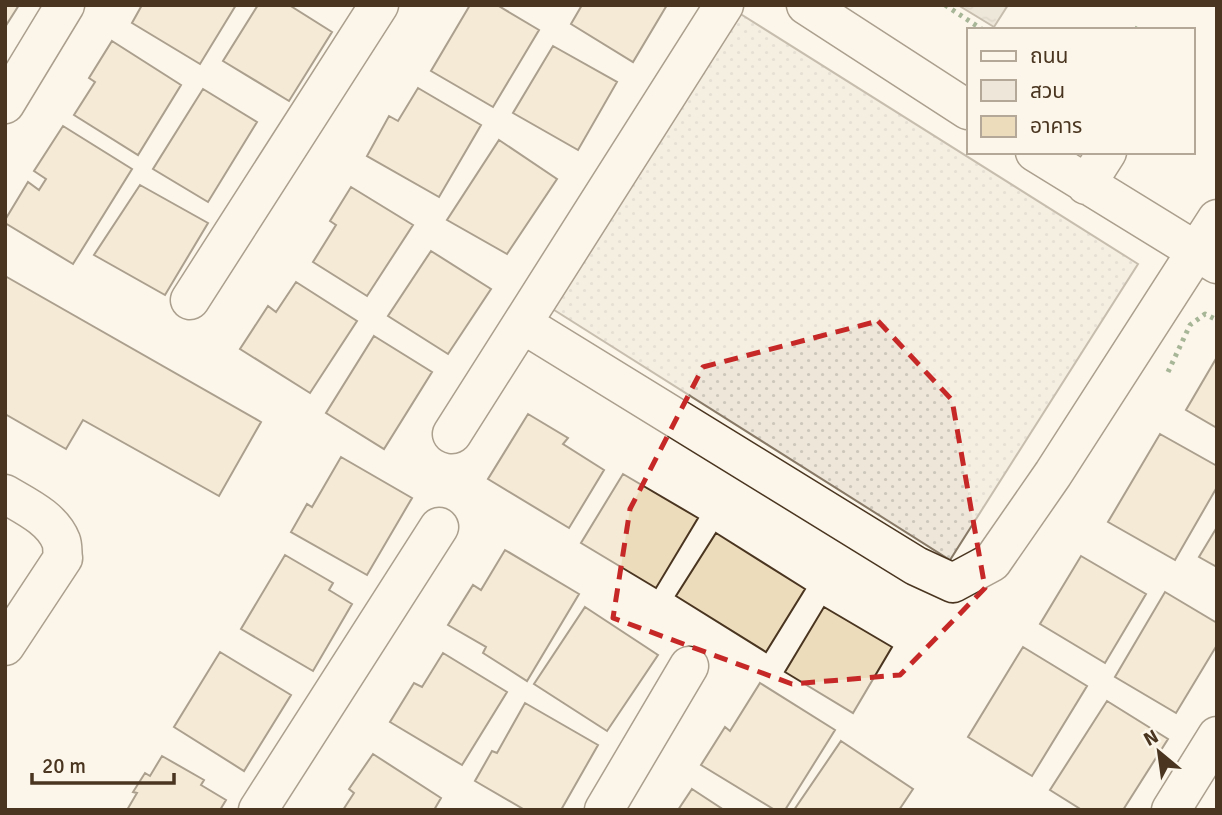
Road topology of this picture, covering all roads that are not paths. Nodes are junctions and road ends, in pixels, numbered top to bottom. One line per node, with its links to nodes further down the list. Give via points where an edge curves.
1 (65, 5): 5 (street)
2 (379, 5): 12 (street)
3 (724, 5): 13 (street)
4 (806, 5): 6 (street)
5 (5, 104)
6 (967, 109)
7 (1038, 154): 9 (street)
8 (1106, 154): 9 (street)
9 (1086, 185): 11 (street)
10 (1217, 219): 11 (street)
11 (1206, 258): 13 (street, via 992,562 953,583 916,566)
12 (190, 300)
13 (523, 324): 14 (street)
14 (452, 434)
15 (5, 494): 17 (street, via 39,514 53,529 62,542 62,558)
16 (439, 527): 20 (street)
17 (5, 646)
18 (689, 666): 21 (street)
19 (1217, 736): 22 (street)
20 (258, 810)
21 (604, 810)
22 (1171, 810)

